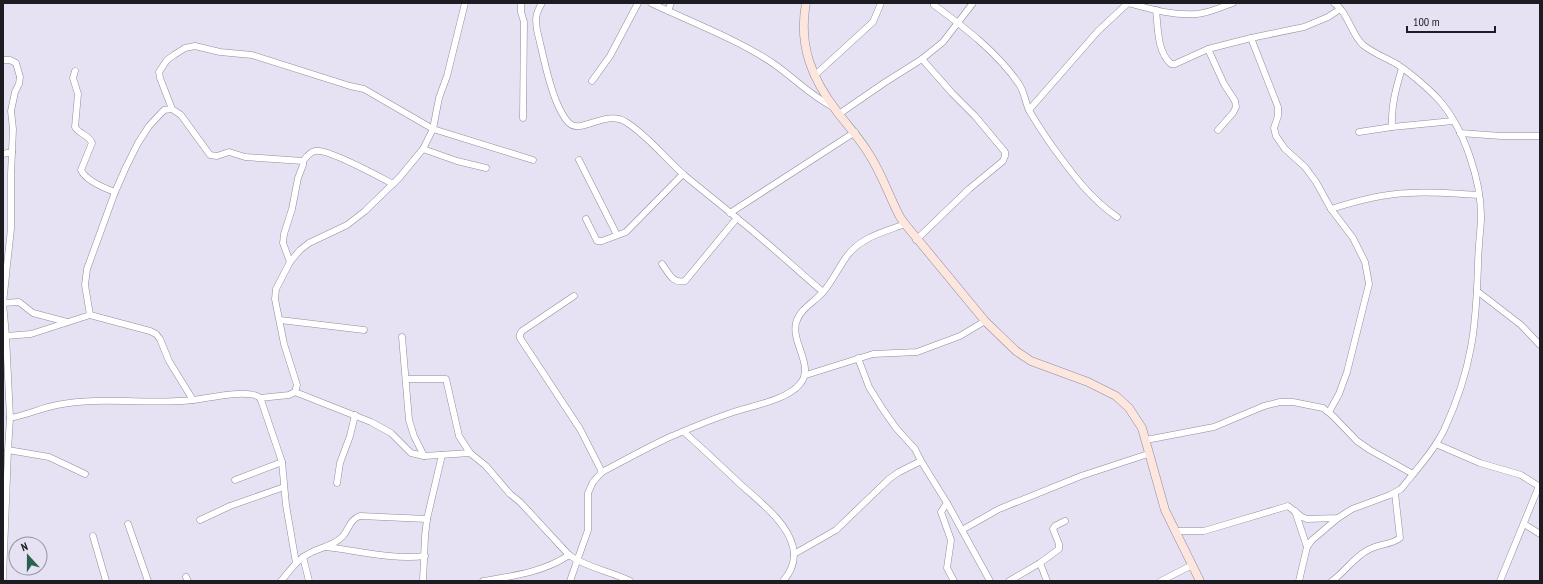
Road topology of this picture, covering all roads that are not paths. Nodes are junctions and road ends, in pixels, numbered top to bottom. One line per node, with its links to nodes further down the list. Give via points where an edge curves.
1 (465, 3): 31 (street)
2 (521, 3): 28 (street, via 524,22)
3 (542, 3): 44 (street, via 536,12 537,30 552,90 569,123 580,127 604,119 615,118 626,122 639,131)
4 (638, 3): 24 (street, via 610,56)
5 (650, 3): 15 (street)
6 (671, 3): 15 (street)
7 (806, 3): 23 (street, via 805,43 808,62)
8 (881, 3): 23 (street, via 873,22)
9 (973, 3): 16 (street)
10 (1128, 3): 14 (street); 26 (street, via 1098,32)
11 (1233, 3): 14 (street, via 1196,14)
12 (934, 5): 16 (street)
13 (1337, 5): 17 (street, via 1328,17 1304,27); 21 (street, via 1362,43)
14 (1156, 10): 18 (street, via 1159,38 1163,52 1171,64)
15 (668, 11): 27 (street, via 774,64)
16 (958, 23): 19 (street, via 943,42); 26 (street, via 996,57 1015,79 1025,94)
17 (1251, 38): 18 (street); 48 (street, via 1278,107 1274,128 1276,136 1285,149 1305,167)
18 (1208, 49): 32 (street, via 1236,107)
19 (922, 59): 27 (street); 55 (street, via 975,116 1006,156)
20 (3, 60): 38 (street, via 16,63 20,77 11,111)
21 (1402, 68): 29 (street, via 1439,100); 30 (street, via 1391,112)
22 (75, 71): 46 (street, via 73,78 78,94 75,127 92,143 81,170 104,188)
23 (814, 76): 27 (street)
24 (592, 81)
25 (172, 109): 31 (street, via 159,72 167,60 185,48 195,46 220,52 252,55 364,89); 40 (street, via 181,115 210,155 229,152 245,157); 46 (street, via 160,113 138,143)
26 (1029, 110): 50 (street, via 1072,173 1101,206)
27 (837, 111): 33 (street)
28 (523, 118)
29 (1453, 121): 30 (street); 35 (street)
30 (1392, 127): 34 (street)
31 (433, 129): 37 (street); 41 (street)
32 (1218, 130)
33 (855, 132): 49 (street); 53 (street, via 876,166)
34 (1359, 132)
35 (1460, 133): 36 (street); 47 (street, via 1473,168)
36 (1540, 136)
37 (423, 149): 43 (street); 45 (street)
38 (12, 152): 39 (street); 59 (street, via 11,229)
39 (3, 154)
40 (303, 160): 45 (street, via 315,151 332,154); 56 (street, via 304,165 298,178 284,234 283,243)
41 (533, 160)
42 (579, 160): 54 (street)
43 (486, 168)
44 (683, 174): 49 (street); 54 (street, via 628,230)
45 (393, 184): 56 (street, via 365,211 347,224 309,243)
46 (115, 192): 64 (street, via 87,269 85,285)
47 (1479, 195): 48 (street, via 1410,192 1366,198); 60 (street, via 1481,219)
48 (1331, 209): 78 (street, via 1353,238 1365,262 1369,284 1347,372)
49 (730, 213): 51 (street)
50 (1117, 217)
51 (737, 218): 57 (street, via 685,281 675,281); 61 (street)
52 (586, 219): 54 (street, via 597,241)
53 (905, 224): 55 (street); 61 (street, via 870,237 858,245 848,255)
54 (617, 236)
55 (916, 240): 66 (street)
56 (290, 262): 65 (street, via 276,289 275,299)
57 (662, 264)
58 (3, 269): 59 (street)
59 (6, 276): 63 (street)
60 (1477, 291): 71 (street, via 1521,324); 84 (street, via 1471,346 1462,383)
61 (823, 292): 73 (street, via 801,312 796,324)
62 (574, 296): 92 (street, via 522,331 520,338 580,429)
63 (3, 303): 67 (street, via 19,302 33,313); 69 (street)
64 (90, 315): 67 (street); 77 (street, via 156,334 175,373)
65 (280, 320): 68 (street); 75 (street, via 284,344 297,385)
66 (985, 321): 72 (street, via 960,336 917,352 873,354); 83 (street, via 1016,351 1031,361 1088,382 1122,400 1137,419)
67 (67, 322): 69 (street, via 31,334)
68 (364, 330)
69 (6, 336): 80 (street)
70 (402, 337): 74 (street)
71 (1540, 345)
72 (858, 358): 73 (street); 90 (street, via 869,387)
73 (806, 375): 82 (street, via 800,384 776,399 726,414)
74 (406, 379): 86 (street, via 446,379 458,432); 89 (street, via 411,428)
75 (295, 392): 76 (street); 79 (street)
76 (260, 398): 77 (street, via 246,394); 91 (street)
77 (193, 400): 80 (street, via 104,400 57,405)
78 (1329, 412): 83 (street, via 1323,408 1280,402 1214,427); 94 (street, via 1357,441)
79 (355, 415): 89 (street, via 391,433 411,453); 96 (street, via 340,463)
80 (10, 418): 81 (street)
81 (6, 432): 85 (street)
82 (684, 432): 92 (street); 114 (street, via 770,512 787,531)
83 (1146, 440): 88 (street)
84 (1436, 444): 94 (street); 98 (street, via 1480,463 1521,475)
85 (8, 450): 93 (street, via 50,457); 122 (street)
86 (470, 453): 87 (street); 115 (street, via 486,466)
87 (442, 454): 89 (street); 103 (street)
88 (1148, 454): 108 (street, via 1081,476 999,510); 109 (street, via 1165,510)
89 (424, 456)
90 (921, 461): 100 (street); 114 (street, via 889,479 836,530)
91 (282, 462): 95 (street); 97 (street)
92 (602, 472): 118 (street, via 588,493 588,530)
93 (85, 474)
94 (1413, 474): 99 (street)
95 (235, 480)
96 (337, 483)
97 (284, 486): 104 (street); 119 (street)
98 (1539, 487): 107 (street)
99 (1396, 493): 102 (street, via 1366,503); 139 (street, via 1400,538 1367,550)
100 (947, 503): 108 (street); 132 (street, via 941,512 951,540 947,568)
101 (1295, 511): 102 (street, via 1307,519); 109 (street, via 1288,506 1204,531); 113 (street)
102 (1338, 518): 113 (street)
103 (427, 519): 112 (street, via 356,517 343,536); 116 (street)
104 (200, 520)
105 (1065, 521): 120 (street, via 1053,529 1059,549)
106 (128, 524): 124 (street)
107 (1524, 524): 110 (street); 140 (street)
108 (962, 530): 133 (street)
109 (1175, 531): 121 (street)
110 (1540, 534)
111 (93, 536): 123 (street)
112 (327, 546): 116 (street, via 412,558); 117 (street)
113 (1307, 547): 138 (street)
114 (794, 554): 131 (street, via 793,566)
115 (569, 555): 118 (street); 128 (street, via 540,569)
116 (425, 556): 127 (street)
117 (303, 557): 119 (street); 126 (street)
118 (578, 562): 129 (street); 130 (street)
119 (296, 563): 125 (street)
120 (1040, 563): 134 (street); 135 (street)
121 (1192, 564): 136 (street); 137 (street)
122 (3, 578)
123 (106, 581)
124 (148, 581)
125 (281, 581)
126 (309, 581)
127 (423, 581)
128 (483, 581)
129 (570, 581)
130 (630, 581)
131 (783, 581)
132 (954, 581)
133 (990, 581)
134 (1009, 581)
135 (1047, 581)
136 (1161, 581)
137 (1200, 581)
138 (1299, 581)
139 (1332, 581)
140 (1500, 581)

